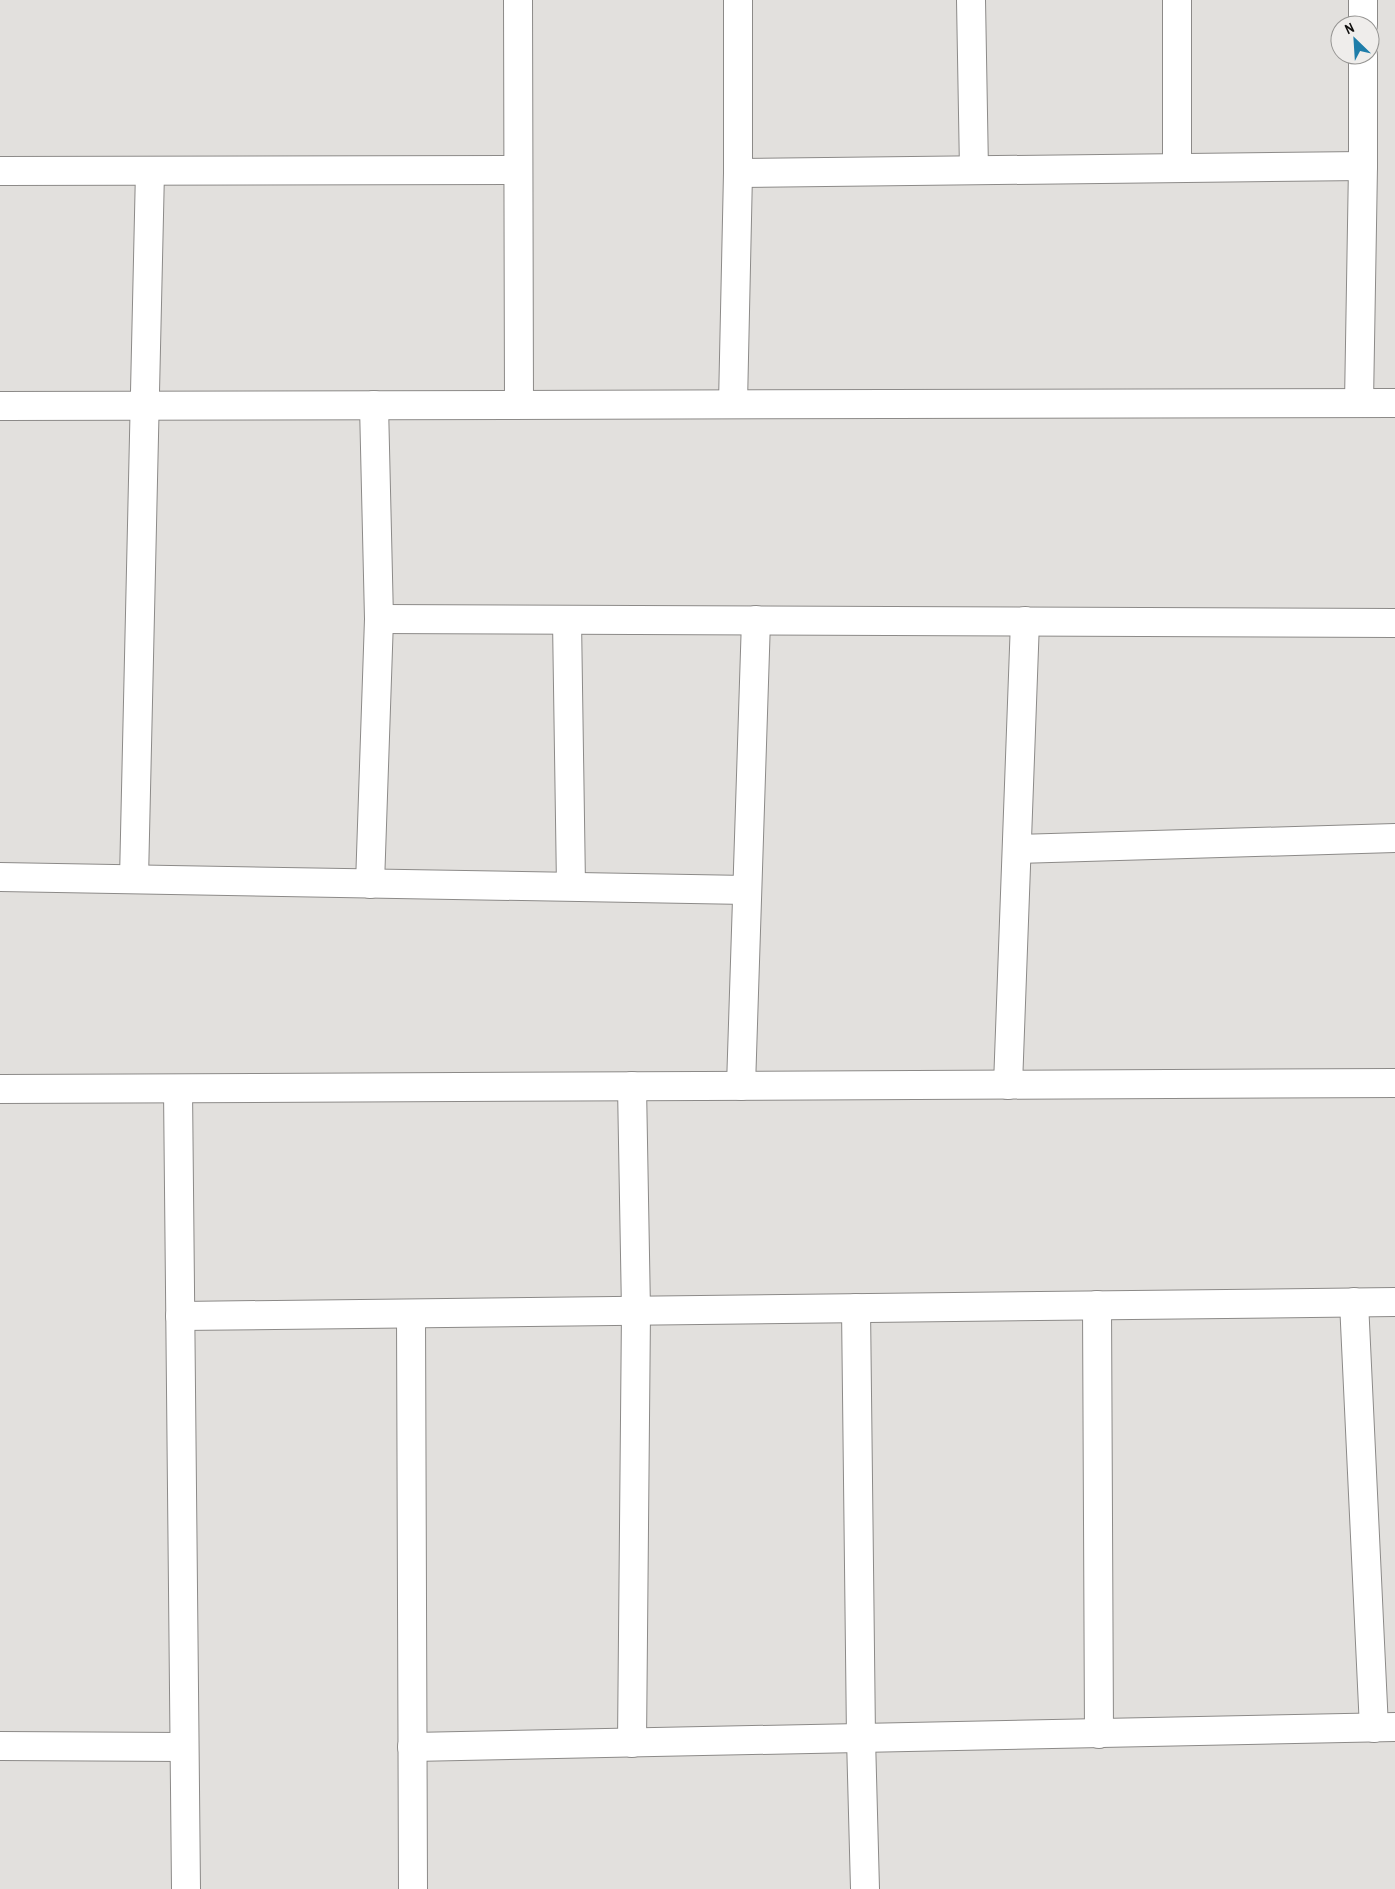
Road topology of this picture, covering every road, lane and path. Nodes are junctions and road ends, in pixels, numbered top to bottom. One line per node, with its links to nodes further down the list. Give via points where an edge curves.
1 (518, 0): 10 (street)
2 (738, 0): 14 (street)
3 (971, 0): 11 (street)
4 (1176, 0): 9 (street)
5 (1363, 0): 6 (street)
6 (1363, 15)
7 (1363, 65): 8 (street)
8 (1364, 166): 9 (street); 15 (street)
9 (1177, 168): 11 (street)
10 (518, 170): 13 (street); 17 (street)
11 (974, 170): 14 (street)
12 (0, 171): 13 (street)
13 (150, 171): 21 (street)
14 (738, 174): 18 (street)
15 (1359, 403): 16 (street); 18 (street)
16 (1395, 403)
17 (519, 404): 18 (street); 19 (street)
18 (733, 404)
19 (374, 405): 21 (street); 22 (street)
20 (0, 406): 21 (street)
21 (145, 406): 30 (street)
22 (379, 619): 23 (street); 31 (street)
23 (568, 620): 24 (street); 32 (street)
24 (756, 620): 25 (street); 33 (street)
25 (1025, 621): 26 (street); 28 (street)
26 (1395, 623)
27 (1395, 838): 28 (street)
28 (1017, 850): 35 (street)
29 (0, 877): 30 (street)
30 (134, 879): 31 (street)
31 (370, 884): 32 (street)
32 (571, 886): 33 (street)
33 (747, 890): 37 (street)
34 (1395, 1083): 35 (street)
35 (1008, 1085): 37 (street)
36 (632, 1086): 37 (street); 38 (street); 44 (street)
37 (741, 1086)
38 (178, 1088): 39 (street); 46 (street)
39 (0, 1089)
40 (1354, 1302): 41 (street); 42 (street); 47 (street)
41 (1395, 1302)
42 (1097, 1305): 43 (street); 48 (street)
43 (856, 1308): 44 (street); 49 (street)
44 (636, 1311): 45 (street); 50 (street)
45 (411, 1314): 46 (street); 53 (street)
46 (180, 1316): 52 (street)
47 (1385, 1728): 48 (street)
48 (1099, 1734): 49 (street)
49 (861, 1738): 50 (street); 56 (street)
50 (632, 1743): 53 (street)
51 (0, 1746): 52 (street)
52 (184, 1747): 54 (street)
53 (412, 1747): 55 (street)
54 (186, 1889)
55 (412, 1889)
56 (865, 1889)

